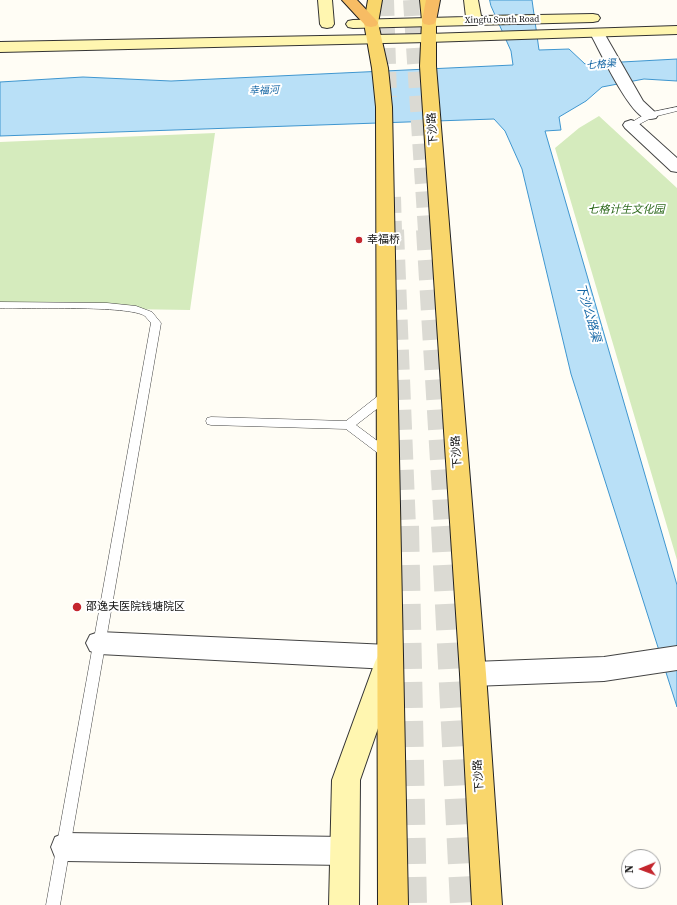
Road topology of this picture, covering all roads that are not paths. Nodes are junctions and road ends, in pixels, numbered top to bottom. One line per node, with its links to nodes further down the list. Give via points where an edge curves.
1 (325, 0): 12 (main road)
2 (349, 0): 10 (highway)
3 (375, 0): 10 (main road)
4 (427, 0): 9 (main road, 下沙路)
5 (433, 0): 9 (highway)
6 (471, 0): 8 (main road)
7 (605, 17): 8 (main road, Xingfu South Road)
8 (474, 20): 9 (main road, Xingfu South Road)
9 (429, 21): 10 (main road, Xingfu South Road); 18 (main road, 下沙路)
10 (371, 23): 12 (main road, Xingfu South Road); 17 (main road)
11 (311, 24): 12 (main road, Xingfu South Road)
12 (327, 24)
13 (677, 30): 15 (main road, Xingfu South Road)
14 (66, 32): 16 (main road)
15 (597, 32): 18 (main road, Xingfu South Road); 21 (street, via 637,104)
16 (0, 34)
17 (375, 38): 18 (main road, Xingfu South Road); 19 (main road, Xingfu South Road); 25 (main road, via 384,107)
18 (428, 38): 32 (main road, 下沙路)
19 (0, 47)
20 (675, 111): 21 (lane)
21 (650, 116): 22 (lane)
22 (631, 125): 23 (street)
23 (677, 166)
24 (0, 305): 29 (lane, via 107,306 136,309 149,314 156,323)
25 (387, 395): 27 (lane); 28 (main road)
26 (211, 421): 27 (lane)
27 (348, 425): 28 (lane)
28 (387, 454): 30 (main road)
29 (99, 643): 30 (street); 33 (lane)
30 (389, 657): 34 (main road, via 346,780); 37 (main road)
31 (677, 658): 32 (street, via 604,669)
32 (473, 674): 38 (main road, 下沙路)
33 (64, 848): 34 (street); 35 (lane)
34 (345, 851): 36 (main road)
35 (53, 905)
36 (344, 905)
37 (393, 905)
38 (487, 905)

